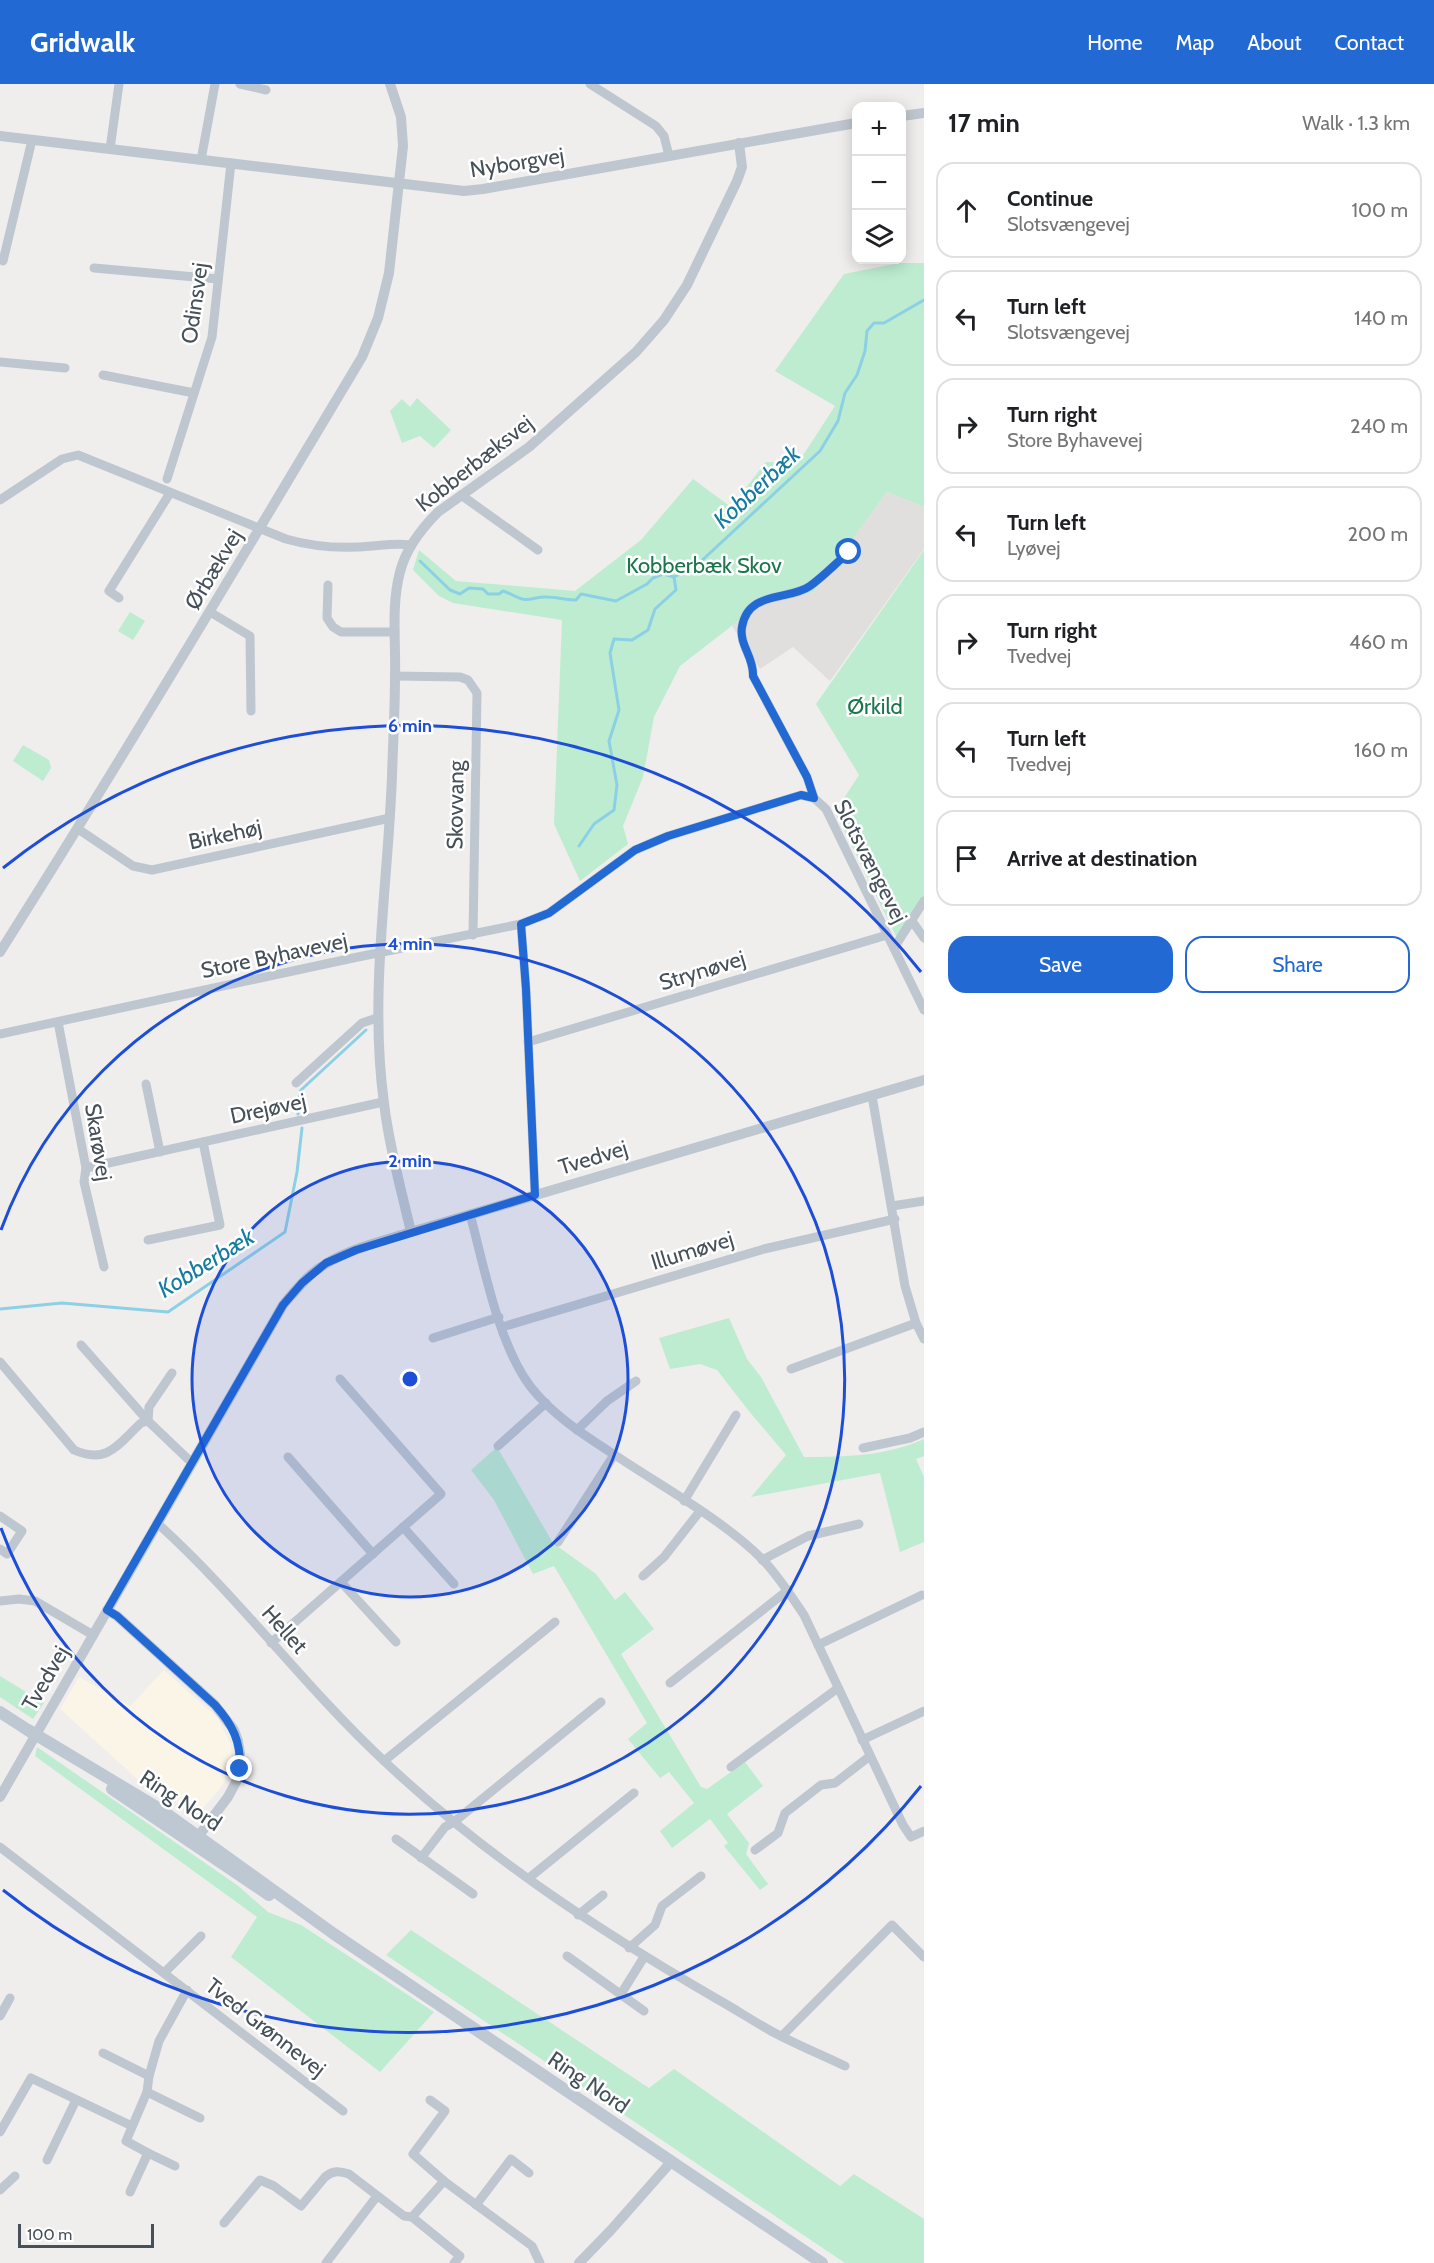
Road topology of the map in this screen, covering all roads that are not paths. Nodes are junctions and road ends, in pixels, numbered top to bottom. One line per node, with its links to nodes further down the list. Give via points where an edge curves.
1 (119, 84): 13 (street)
2 (214, 84): 15 (street)
3 (240, 84): 6 (street)
4 (390, 84): 17 (street, Ørbækvej, via 403,131)
5 (590, 84): 14 (street, via 656,126 664,136)
6 (266, 90)
7 (924, 113): 8 (street)
8 (906, 115)
9 (852, 124): 12 (street, Nyborgvej)
10 (0, 136): 11 (street, Nyborgvej)
11 (32, 140): 13 (street, Nyborgvej); 18 (street)
12 (740, 143): 14 (street, Nyborgvej); 27 (street, Kobberbæksvej, via 742,167 737,181 687,285 664,320 635,353 534,442)
13 (110, 149): 15 (street, Nyborgvej)
14 (669, 156): 17 (street, Nyborgvej, via 464,191)
15 (201, 160): 16 (street, Nyborgvej)
16 (231, 163): 17 (street, Nyborgvej); 20 (street, Odinsvej)
17 (398, 183): 29 (street, Ørbækvej, via 389,273 378,318 362,357)
18 (3, 261)
19 (94, 268): 20 (street)
20 (218, 279): 24 (street, Odinsvej, via 212,337)
21 (0, 362): 22 (street)
22 (65, 368)
23 (104, 375): 24 (street)
24 (194, 393): 25 (street, Odinsvej)
25 (167, 479)
26 (170, 493): 28 (street, via 78,455 62,459); 29 (street); 34 (street, via 109,591)
27 (461, 495): 30 (street, Kobberbæksvej, via 438,512); 31 (street)
28 (0, 500)
29 (260, 529): 30 (street, via 317,546); 35 (street, Ørbækvej)
30 (410, 545): 36 (street, Kobberbæksvej, via 394,600)
31 (538, 550)
32 (849, 552): 39 (street, Slotsvængevej, via 808,588 762,600 742,624 741,639 754,664 753,676 807,777)
33 (328, 585): 36 (street, via 327,618 333,627 341,632)
34 (119, 598)
35 (210, 612): 38 (street, via 250,636); 41 (street, Ørbækvej)
36 (394, 632): 37 (street, Kobberbæksvej)
37 (395, 676): 40 (street, Kobberbæksvej); 45 (street, Skovvang, via 460,677 468,680 477,693)
38 (251, 711)
39 (814, 798): 44 (street, Store Byhavevej, via 801,795 635,850 549,913); 46 (street, Slotsvængevej, via 826,809)
40 (390, 818): 41 (street, Birkehøj, via 152,870 133,866); 50 (street, Kobberbæksvej)
41 (78, 829): 49 (street, Ørbækvej)
42 (924, 901): 43 (street)
43 (912, 921): 47 (street); 48 (street)
44 (521, 924): 45 (street, Store Byhavevej); 55 (street)
45 (473, 935): 50 (street, Store Byhavevej)
46 (886, 935): 48 (street, Slotsvængevej); 55 (street, Strynøvej)
47 (924, 938)
48 (894, 948): 51 (street, Slotsvængevej)
49 (0, 952)
50 (381, 953): 52 (street, Kobberbæksvej); 53 (street, Store Byhavevej)
51 (924, 1010)
52 (378, 1018): 57 (street, via 362,1023); 60 (street, Kobberbæksvej)
53 (58, 1022): 54 (street, Store Byhavevej); 63 (street, Skarøvej)
54 (0, 1034)
55 (528, 1042): 64 (street)
56 (924, 1080): 59 (street, Tvedvej)
57 (296, 1083)
58 (146, 1084): 62 (street)
59 (872, 1096): 64 (street, Tvedvej); 66 (street)
60 (383, 1102): 61 (street, Drejøvej); 69 (street, Kobberbæksvej)
61 (203, 1142): 62 (street, Drejøvej); 70 (street, via 220,1225)
62 (160, 1152): 63 (street, Drejøvej)
63 (86, 1168): 71 (street, Skarøvej, via 84,1182)
64 (535, 1195): 67 (street, Tvedvej)
65 (924, 1201): 66 (street)
66 (892, 1206): 68 (street)
67 (470, 1214): 69 (street, Tvedvej); 73 (street)
68 (895, 1220): 74 (street, via 905,1286); 75 (street, Illumøvej, via 764,1249)
69 (411, 1232): 93 (street, Tvedvej, via 326,1263 302,1283 283,1305)
70 (148, 1240)
71 (104, 1267)
72 (924, 1312): 74 (street)
73 (499, 1317): 75 (street); 76 (street)
74 (915, 1319): 77 (street); 80 (street)
75 (502, 1327): 84 (street, via 516,1364)
76 (433, 1338)
77 (924, 1339)
78 (81, 1345): 86 (street)
79 (0, 1362): 86 (street, via 74,1450 86,1455 102,1456)
80 (791, 1369)
81 (171, 1373): 86 (street, via 149,1407)
82 (340, 1379): 99 (street, via 441,1494)
83 (636, 1381): 87 (street)
84 (546, 1403): 87 (street); 89 (street)
85 (736, 1415): 94 (street)
86 (148, 1421): 93 (street)
87 (577, 1430): 91 (street)
88 (924, 1432): 90 (street)
89 (498, 1446)
90 (863, 1448)
91 (614, 1455): 94 (street); 100 (street)
92 (288, 1457): 102 (street)
93 (192, 1462): 97 (street, Tvedvej)
94 (684, 1501): 95 (street)
95 (700, 1511): 103 (street); 104 (street)
96 (0, 1518): 101 (street, via 22,1531 6,1554)
97 (157, 1523): 110 (street, Tvedvej); 114 (street, Hellet, via 190,1553)
98 (859, 1524): 103 (street, via 808,1536)
99 (403, 1527): 102 (street); 106 (street)
100 (558, 1542)
101 (0, 1549)
102 (373, 1554): 105 (street)
103 (762, 1560): 107 (street)
104 (644, 1576)
105 (341, 1582): 113 (street); 114 (street)
106 (454, 1584)
107 (788, 1590): 115 (street); 116 (street)
108 (922, 1595): 115 (street)
109 (0, 1600): 112 (street, via 35,1601)
110 (107, 1610): 112 (street, Tvedvej); 130 (street, via 215,1705 234,1730 240,1753 237,1780)
111 (555, 1622): 123 (street)
112 (93, 1635): 126 (street, Tvedvej)
113 (396, 1642)
114 (272, 1643): 123 (street, Hellet, via 330,1709)
115 (818, 1645): 117 (street)
116 (670, 1683)
117 (838, 1688): 121 (street); 124 (street)
118 (601, 1702): 127 (street)
119 (924, 1711): 121 (street)
120 (0, 1712): 130 (main road, Ring Nord, via 163,1811)
121 (862, 1740): 122 (street)
122 (870, 1756): 128 (street, via 911,1837); 132 (street, via 835,1783 821,1785 784,1814 778,1833)
123 (384, 1761): 127 (street, Hellet)
124 (731, 1767)
125 (634, 1793): 135 (street)
126 (0, 1797)
127 (454, 1822): 133 (street, via 445,1827); 135 (street, Hellet)
128 (924, 1832)
129 (396, 1839): 133 (street)
130 (195, 1840): 163 (main road, Ring Nord, via 248,1882 334,1934)
131 (0, 1847): 144 (street, Tved Grønnevej)
132 (755, 1850)
133 (421, 1858): 136 (street)
134 (701, 1876): 140 (street, via 662,1906 656,1925)
135 (529, 1878): 138 (street, Hellet)
136 (473, 1894)
137 (603, 1895): 138 (street)
138 (578, 1915): 140 (street, Hellet)
139 (201, 1936): 144 (street)
140 (629, 1948): 142 (street, Hellet)
141 (567, 1956): 146 (street)
142 (644, 1957): 146 (street); 150 (street, Hellet)
143 (924, 1957): 150 (street, via 892,1925)
144 (165, 1973): 145 (street, Tved Grønnevej)
145 (187, 1990): 153 (street, via 159,2041); 157 (street, Tved Grønnevej)
146 (621, 1994): 148 (street)
147 (10, 1998): 149 (street)
148 (644, 2011)
149 (0, 2016)
150 (782, 2036): 152 (street, Hellet)
151 (103, 2053): 153 (street)
152 (845, 2066)
153 (149, 2076): 154 (street)
154 (147, 2092): 158 (street); 159 (street)
155 (76, 2100): 159 (street); 160 (street, via 31,2078); 162 (street)
156 (430, 2100): 167 (street, via 445,2110 413,2154)
157 (343, 2111)
158 (200, 2118)
159 (132, 2126): 161 (street, via 126,2141)
160 (0, 2132)
161 (148, 2153): 164 (street); 169 (street)
162 (47, 2160)
163 (671, 2162): 177 (street); 178 (main road, Ring Nord)
164 (175, 2166)
165 (529, 2173): 171 (street, via 511,2159)
166 (15, 2176): 168 (street)
167 (444, 2181): 171 (street); 172 (street)
168 (0, 2190)
169 (130, 2192)
170 (377, 2196): 172 (street, via 404,2216); 173 (street, via 349,2174 333,2172 324,2176 302,2206 260,2180); 174 (street)
171 (476, 2205): 176 (street, via 532,2246)
172 (412, 2217): 175 (street, via 460,2256)
173 (224, 2223)
174 (326, 2263)
175 (454, 2263)
176 (540, 2263)
177 (579, 2263)
178 (822, 2263)

